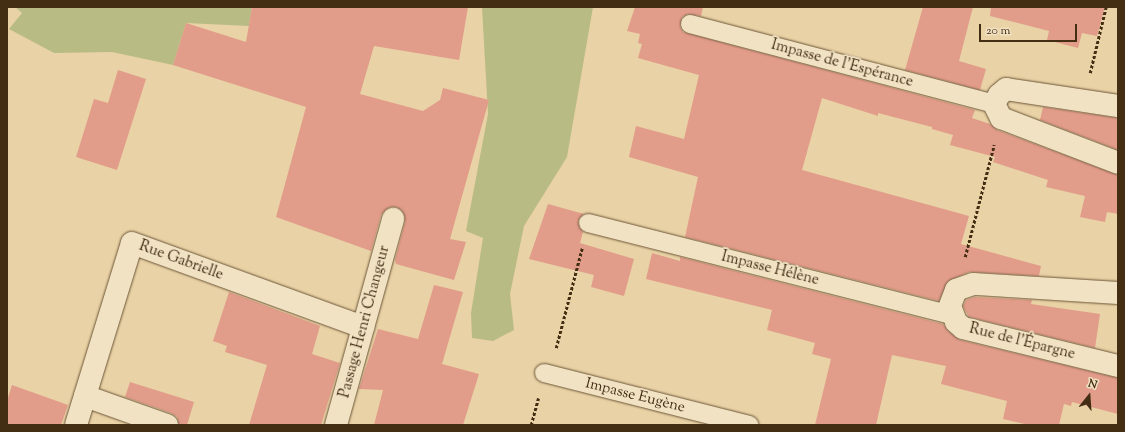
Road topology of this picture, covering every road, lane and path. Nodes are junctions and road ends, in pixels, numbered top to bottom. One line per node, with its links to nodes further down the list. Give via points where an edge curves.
1 (1106, 7): 3 (path)
2 (690, 24): 5 (lane, Impasse de l'Espérance)
3 (1083, 101): 4 (street); 5 (street, via 1006,89 998,95)
4 (1118, 106)
5 (998, 111): 6 (street); 9 (path)
6 (1118, 163)
7 (393, 219): 12 (street, Passage Henri Changeur)
8 (588, 224): 11 (lane, Impasse Hélène); 14 (path)
9 (956, 290): 10 (street, via 973,284); 11 (street, Rue de l'Épargne, via 950,306)
10 (1118, 293)
11 (952, 315): 13 (street, Rue de l'Épargne, via 963,328)
12 (363, 327): 15 (street, Rue Gabrielle, via 132,243); 18 (street, Passage Henri Changeur)
13 (1118, 366)
14 (547, 373): 19 (lane, Impasse Eugène)
15 (85, 396): 16 (street, Rue Gabrielle); 17 (street)
16 (76, 425)
17 (167, 425)
18 (336, 425)
19 (750, 425)

